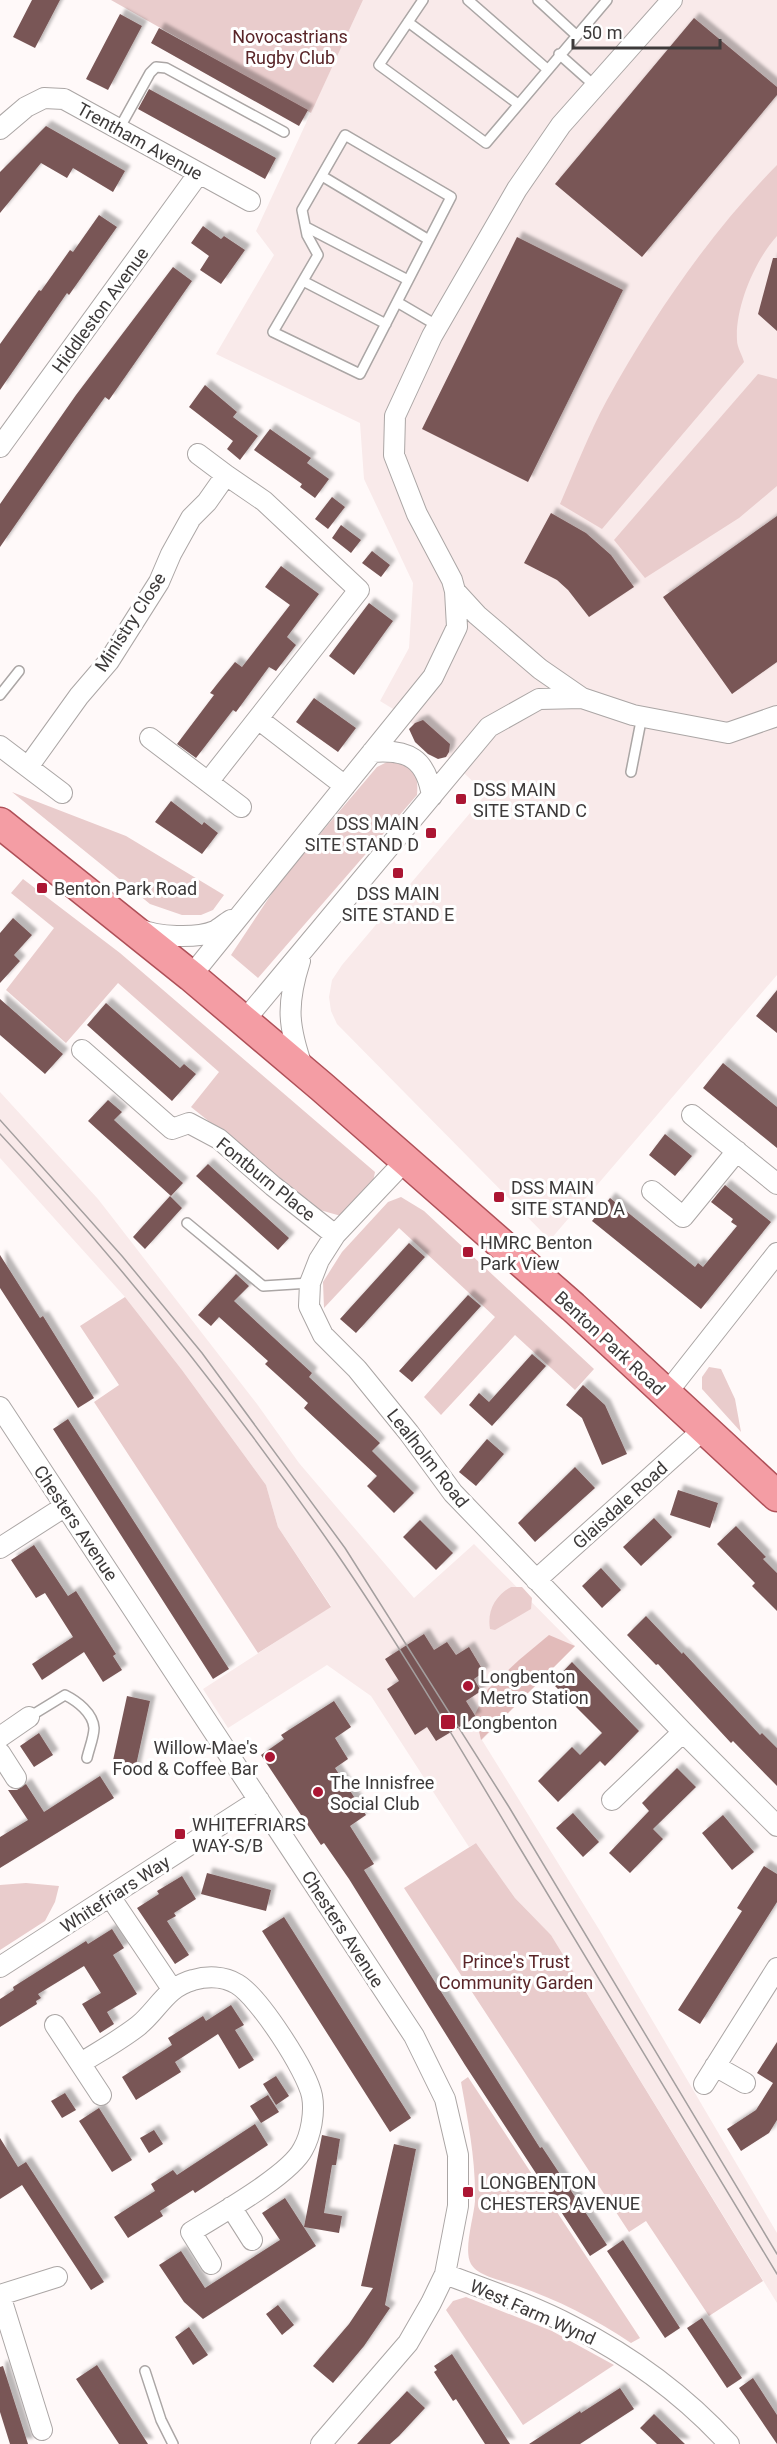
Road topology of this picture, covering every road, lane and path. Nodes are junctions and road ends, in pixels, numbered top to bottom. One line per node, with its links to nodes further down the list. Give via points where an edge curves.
1 (423, 0): 6 (lane)
2 (468, 0): 9 (lane)
3 (538, 0): 7 (lane)
4 (607, 0): 7 (lane)
5 (672, 0): 10 (street)
6 (408, 22): 11 (lane); 11 (lane, via 379,66 486,143)
7 (576, 35): 8 (lane)
8 (559, 54): 9 (lane); 10 (lane)
9 (547, 69): 11 (lane)
10 (595, 86): 24 (street, via 561,125 517,189)
11 (518, 104)
12 (0, 129): 13 (street, Trentham Avenue, via 26,107 44,98 64,99)
13 (119, 129): 14 (lane, via 156,67 166,68); 15 (street, Trentham Avenue)
14 (284, 132)
15 (200, 173): 17 (street, Trentham Avenue); 25 (street, Hiddleston Avenue)
16 (322, 177): 18 (lane, via 302,210); 19 (lane); 19 (lane, via 345,135 452,197)
17 (250, 201)
18 (306, 227): 20 (lane); 21 (lane, via 318,255)
19 (429, 240): 20 (lane)
20 (408, 280): 22 (lane)
21 (303, 281): 23 (lane); 23 (lane, via 273,332 360,374)
22 (397, 302): 23 (lane); 24 (lane)
23 (386, 324)
24 (438, 326): 28 (street, via 396,416 394,455 417,514)
25 (0, 447)
26 (198, 454): 27 (street)
27 (226, 475): 34 (street, via 264,501 359,590); 38 (street, Ministry Close, via 191,518 159,582 109,661)
28 (456, 591): 31 (street, via 490,628); 37 (street, via 458,627 433,677)
29 (19, 671): 30 (lane)
30 (0, 695)
31 (582, 698): 32 (street); 43 (street, via 539,699 489,727)
32 (642, 716): 33 (street, via 728,733); 39 (lane)
33 (777, 716)
34 (258, 718): 40 (street); 41 (street)
35 (150, 738): 40 (street)
36 (0, 746): 38 (street)
37 (372, 752): 41 (street); 43 (street, via 389,750 414,757 429,778)
38 (28, 767): 42 (street)
39 (631, 772)
40 (208, 782): 44 (street)
41 (345, 786): 46 (street)
42 (62, 793)
43 (432, 796): 48 (street)
44 (241, 807)
45 (0, 823): 47 (main road, Benton Park Road)
46 (246, 909): 47 (street, via 214,931 185,936 151,934); 49 (street)
47 (128, 925): 49 (main road, Benton Park Road)
48 (303, 953): 50 (street); 52 (street, via 292,984 289,1014)
49 (191, 976): 50 (main road, Benton Park Road)
50 (244, 1021): 52 (main road, Benton Park Road)
51 (82, 1050): 59 (street, Fontburn Place, via 172,1129 189,1123 219,1139)
52 (304, 1072): 55 (main road, Benton Park Road)
53 (692, 1115): 54 (street)
54 (736, 1151): 56 (street); 57 (street, via 683,1216)
55 (405, 1161): 59 (street, Lealholm Road); 62 (main road, Benton Park Road)
56 (777, 1184)
57 (652, 1191)
58 (187, 1223): 61 (lane, via 263,1286)
59 (335, 1235): 61 (street, Lealholm Road)
60 (777, 1252): 62 (street)
61 (310, 1283): 68 (street, Lealholm Road, via 309,1306 323,1335 409,1433 453,1493)
62 (666, 1394): 64 (main road, Benton Park Road)
63 (0, 1407): 66 (street, Chesters Avenue)
64 (704, 1429): 65 (main road, Benton Park Road); 68 (street, Glaisdale Road)
65 (777, 1496)
66 (64, 1507): 67 (street); 75 (street, Chesters Avenue)
67 (0, 1548)
68 (536, 1580): 70 (street, Lealholm Road)
69 (29, 1718): 71 (street); 73 (lane, via 65,1695 77,1701 94,1728)
70 (683, 1732): 76 (street); 77 (street, Lealholm Road)
71 (0, 1737)
72 (0, 1753): 74 (street)
73 (87, 1758)
74 (16, 1778)
75 (259, 1800): 78 (street, Whitefriars Way); 91 (street, Chesters Avenue, via 414,2036 445,2099 458,2155 458,2206)
76 (612, 1800)
77 (777, 1826)
78 (111, 1898): 79 (street, Whitefriars Way); 81 (street)
79 (0, 1967)
80 (777, 1968): 84 (street)
81 (172, 1989): 83 (street, via 139,2025); 88 (street, via 203,1978 236,1983 260,2006 310,2086 313,2111 302,2152 282,2173)
82 (55, 2025): 83 (street)
83 (81, 2063): 87 (street)
84 (715, 2066): 85 (street); 86 (street)
85 (745, 2083)
86 (704, 2084)
87 (101, 2095)
88 (231, 2206): 89 (street); 90 (street, via 191,2232)
89 (252, 2240)
90 (211, 2264)
91 (445, 2274): 96 (street, Chesters Avenue, via 408,2343); 97 (street, West Farm Wynd, via 548,2314 603,2342 680,2396)
92 (57, 2277): 94 (street, via 0,2295)
93 (145, 2371): 95 (lane)
94 (42, 2430)
95 (173, 2444)
96 (321, 2444)
97 (729, 2444)

